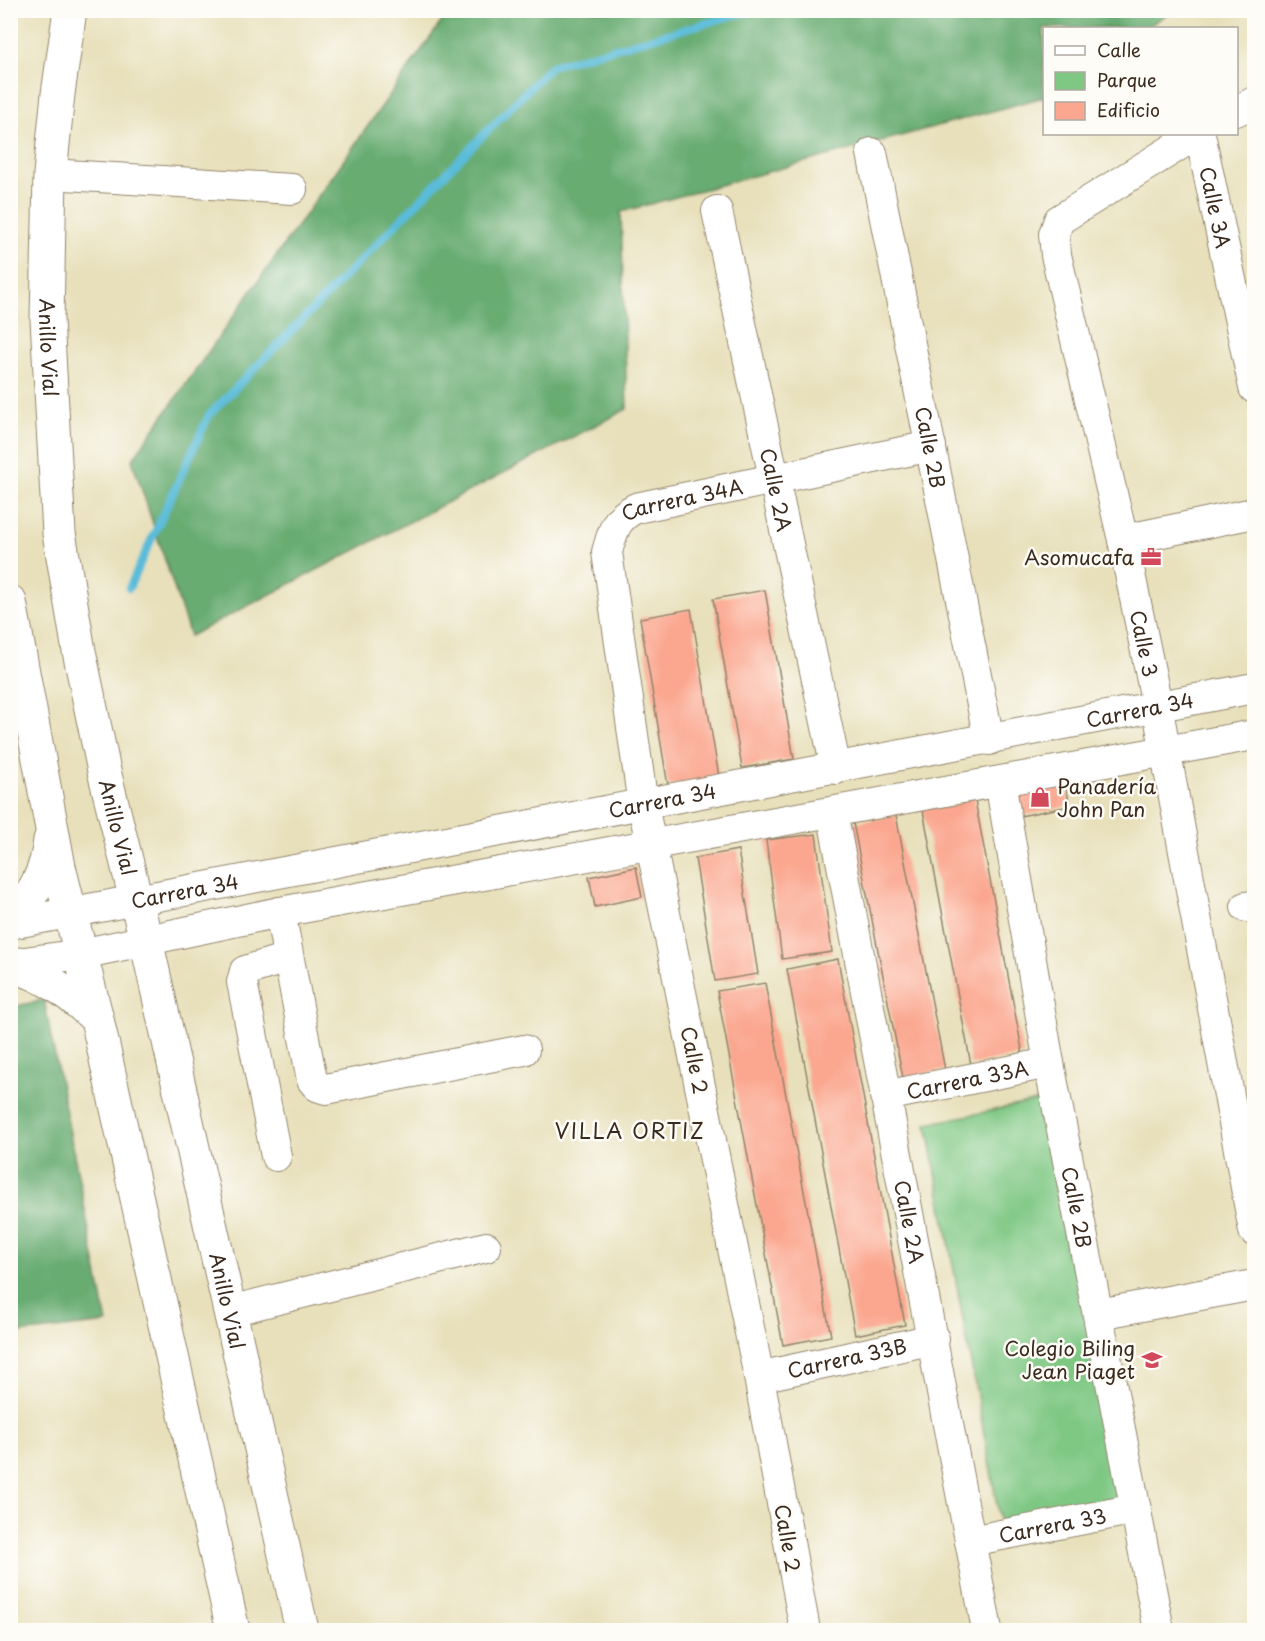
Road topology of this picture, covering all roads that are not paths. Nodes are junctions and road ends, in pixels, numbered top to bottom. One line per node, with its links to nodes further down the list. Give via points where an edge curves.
1 (70, 10): 7 (highway, Anillo Vial)
2 (1254, 102): 3 (street)
3 (1238, 110)
4 (1196, 135): 15 (street, Calle 3, via 1059,220 1054,234)
5 (1198, 135): 10 (street, Calle 3A)
6 (872, 153): 11 (street, Calle 2B)
7 (50, 174): 8 (street); 28 (highway, Anillo Vial, via 47,319 59,533 95,727)
8 (292, 189)
9 (717, 211): 12 (street, Calle 2A)
10 (1254, 388)
11 (931, 446): 12 (street, Carrera 34A); 20 (street, Calle 2B)
12 (775, 478): 14 (street, Carrera 34A, via 636,508 623,514); 22 (street, Calle 2A)
13 (1254, 513): 15 (street)
14 (614, 525): 24 (street, Calle 2, via 607,552)
15 (1123, 540): 18 (street, Calle 3)
16 (10, 602): 26 (highway)
17 (1254, 688): 18 (street, Carrera 34)
18 (1157, 705): 20 (street, Carrera 34); 21 (street, Calle 3)
19 (1254, 735): 21 (street, Carrera 34)
20 (989, 740): 22 (street, Carrera 34)
21 (1164, 752): 23 (street, Carrera 34); 42 (street, Calle 3)
22 (836, 769): 24 (street, Carrera 34)
23 (1000, 782): 25 (street, Carrera 34); 39 (street, Calle 2B)
24 (644, 806): 27 (street, Calle 2); 28 (street, Carrera 34)
25 (832, 812): 27 (street, Carrera 34); 40 (street, Calle 2A)
26 (50, 829): 30 (highway); 31 (highway, via 48,859 38,884)
27 (652, 847): 29 (street, Carrera 34); 48 (street, Calle 2)
28 (136, 900): 30 (street, Carrera 34); 33 (highway, Anillo Vial)
29 (280, 912): 33 (street, Carrera 34); 35 (street)
30 (71, 914): 32 (street, Carrera 34); 34 (highway)
31 (10, 919)
32 (10, 924)
33 (146, 940): 34 (street, Carrera 34); 45 (highway, Anillo Vial)
34 (81, 954): 36 (street, Carrera 34); 37 (highway)
35 (287, 958): 38 (street, via 312,1080 317,1086 326,1089 370,1082); 41 (street, via 245,971 243,977)
36 (10, 965): 37 (highway, via 57,983)
37 (97, 1019): 51 (highway)
38 (524, 1050)
39 (1049, 1063): 40 (street, Carrera 33A); 46 (street, Calle 2B)
40 (885, 1096): 47 (street, Calle 2A)
41 (276, 1156)
42 (1254, 1231)
43 (486, 1247): 45 (street)
44 (1254, 1285): 46 (street)
45 (230, 1311): 52 (highway, Anillo Vial)
46 (1099, 1314): 49 (street, Calle 2B)
47 (934, 1339): 48 (street, Carrera 33B); 50 (street, Calle 2A)
48 (759, 1377): 53 (street, Calle 2)
49 (1136, 1509): 50 (street, Carrera 33); 55 (street, Calle 2B)
50 (970, 1541): 54 (street, Calle 2A)
51 (233, 1630)
52 (302, 1630)
53 (805, 1630)
54 (987, 1630)
55 (1159, 1630)

